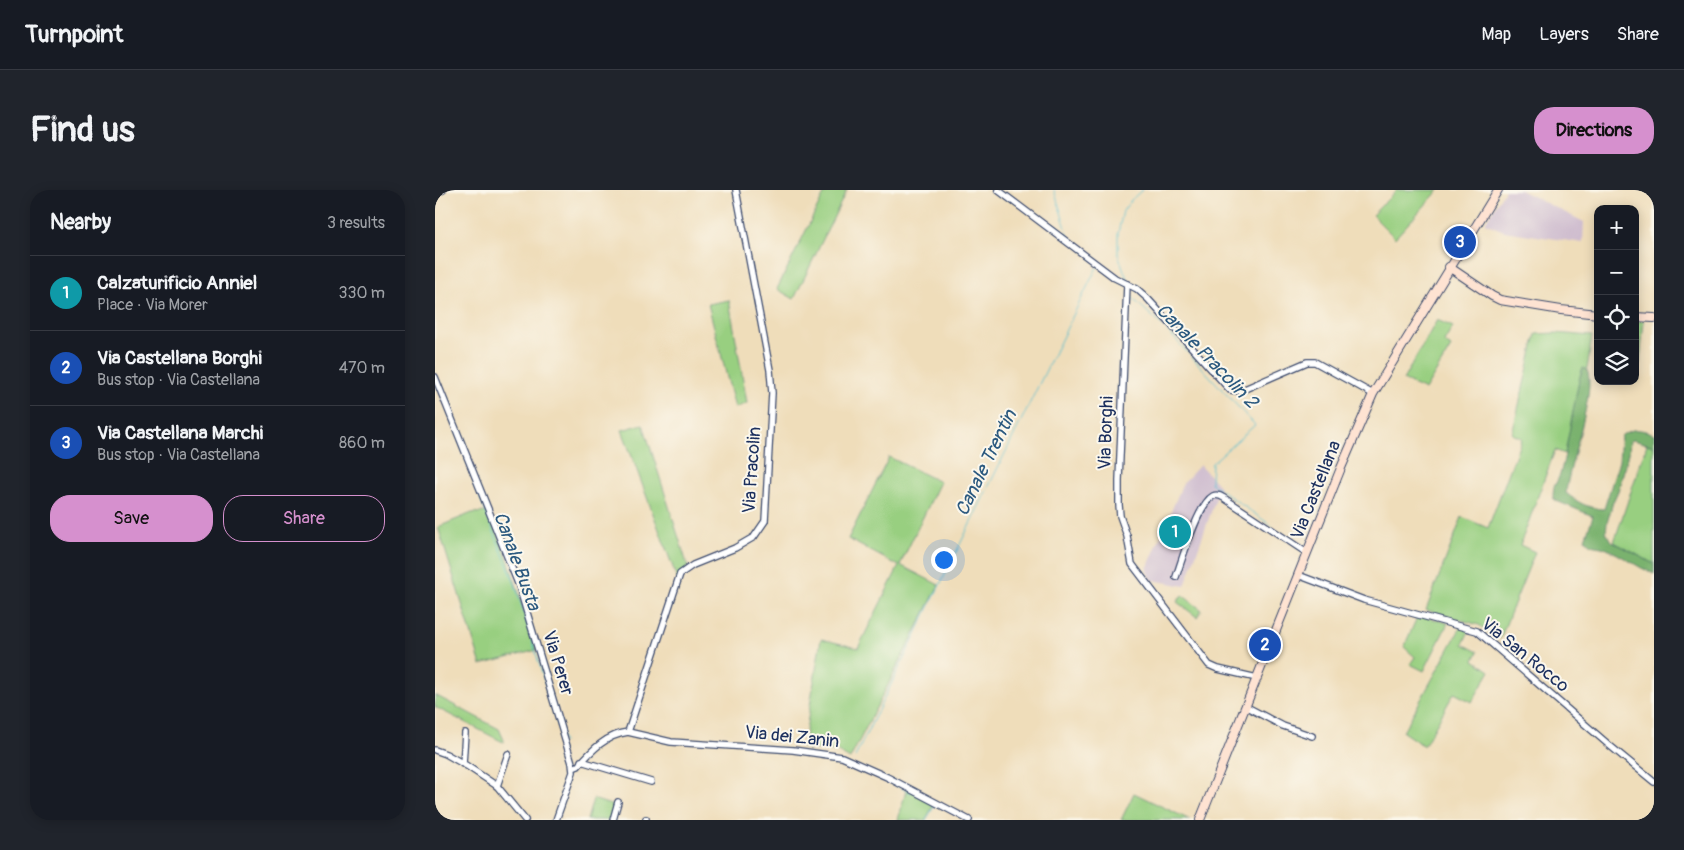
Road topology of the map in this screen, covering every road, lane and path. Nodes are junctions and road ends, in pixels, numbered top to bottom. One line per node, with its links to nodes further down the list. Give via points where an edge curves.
1 (443, 190): 5 (street)
2 (736, 190): 18 (street, Via Pracolin, via 770,370 765,522 754,537 680,574)
3 (998, 190): 7 (street)
4 (1498, 190): 6 (main road, Via Castellana)
5 (435, 193)
6 (1449, 268): 8 (main road, via 1500,300); 12 (main road, Via Castellana)
7 (1127, 284): 12 (street, via 1148,299 1230,390 1240,391 1307,362 1315,362); 16 (street, Via Borghi, via 1119,505 1132,564 1209,665)
8 (1594, 314)
9 (1639, 317): 10 (main road)
10 (1654, 318)
11 (435, 377): 25 (street, Via Perer, via 519,586)
12 (1373, 394): 13 (main road, Via Castellana)
13 (1307, 553): 14 (main road, Via Castellana); 15 (street, via 1224,498 1213,496 1201,510)
14 (1298, 575): 16 (main road, Via Castellana); 27 (street, Via San Rocco, via 1364,600 1477,631)
15 (1176, 577)
16 (1257, 678): 17 (main road, Via Castellana)
17 (1245, 706): 20 (street, via 1283,726); 34 (main road, Via Castellana)
18 (628, 732): 23 (street, via 602,742); 33 (street, Via dei Zanin, via 671,742 827,753 887,777)
19 (465, 733): 24 (street)
20 (1312, 736)
21 (435, 750): 24 (street)
22 (508, 754): 28 (street)
23 (581, 761): 25 (street); 26 (street)
24 (463, 764): 28 (street)
25 (573, 768): 31 (street)
26 (651, 782)
27 (1654, 782)
28 (497, 786): 30 (street)
29 (618, 802): 32 (street)
30 (525, 820)
31 (556, 820)
32 (613, 820)
33 (969, 820)
34 (1200, 820)

